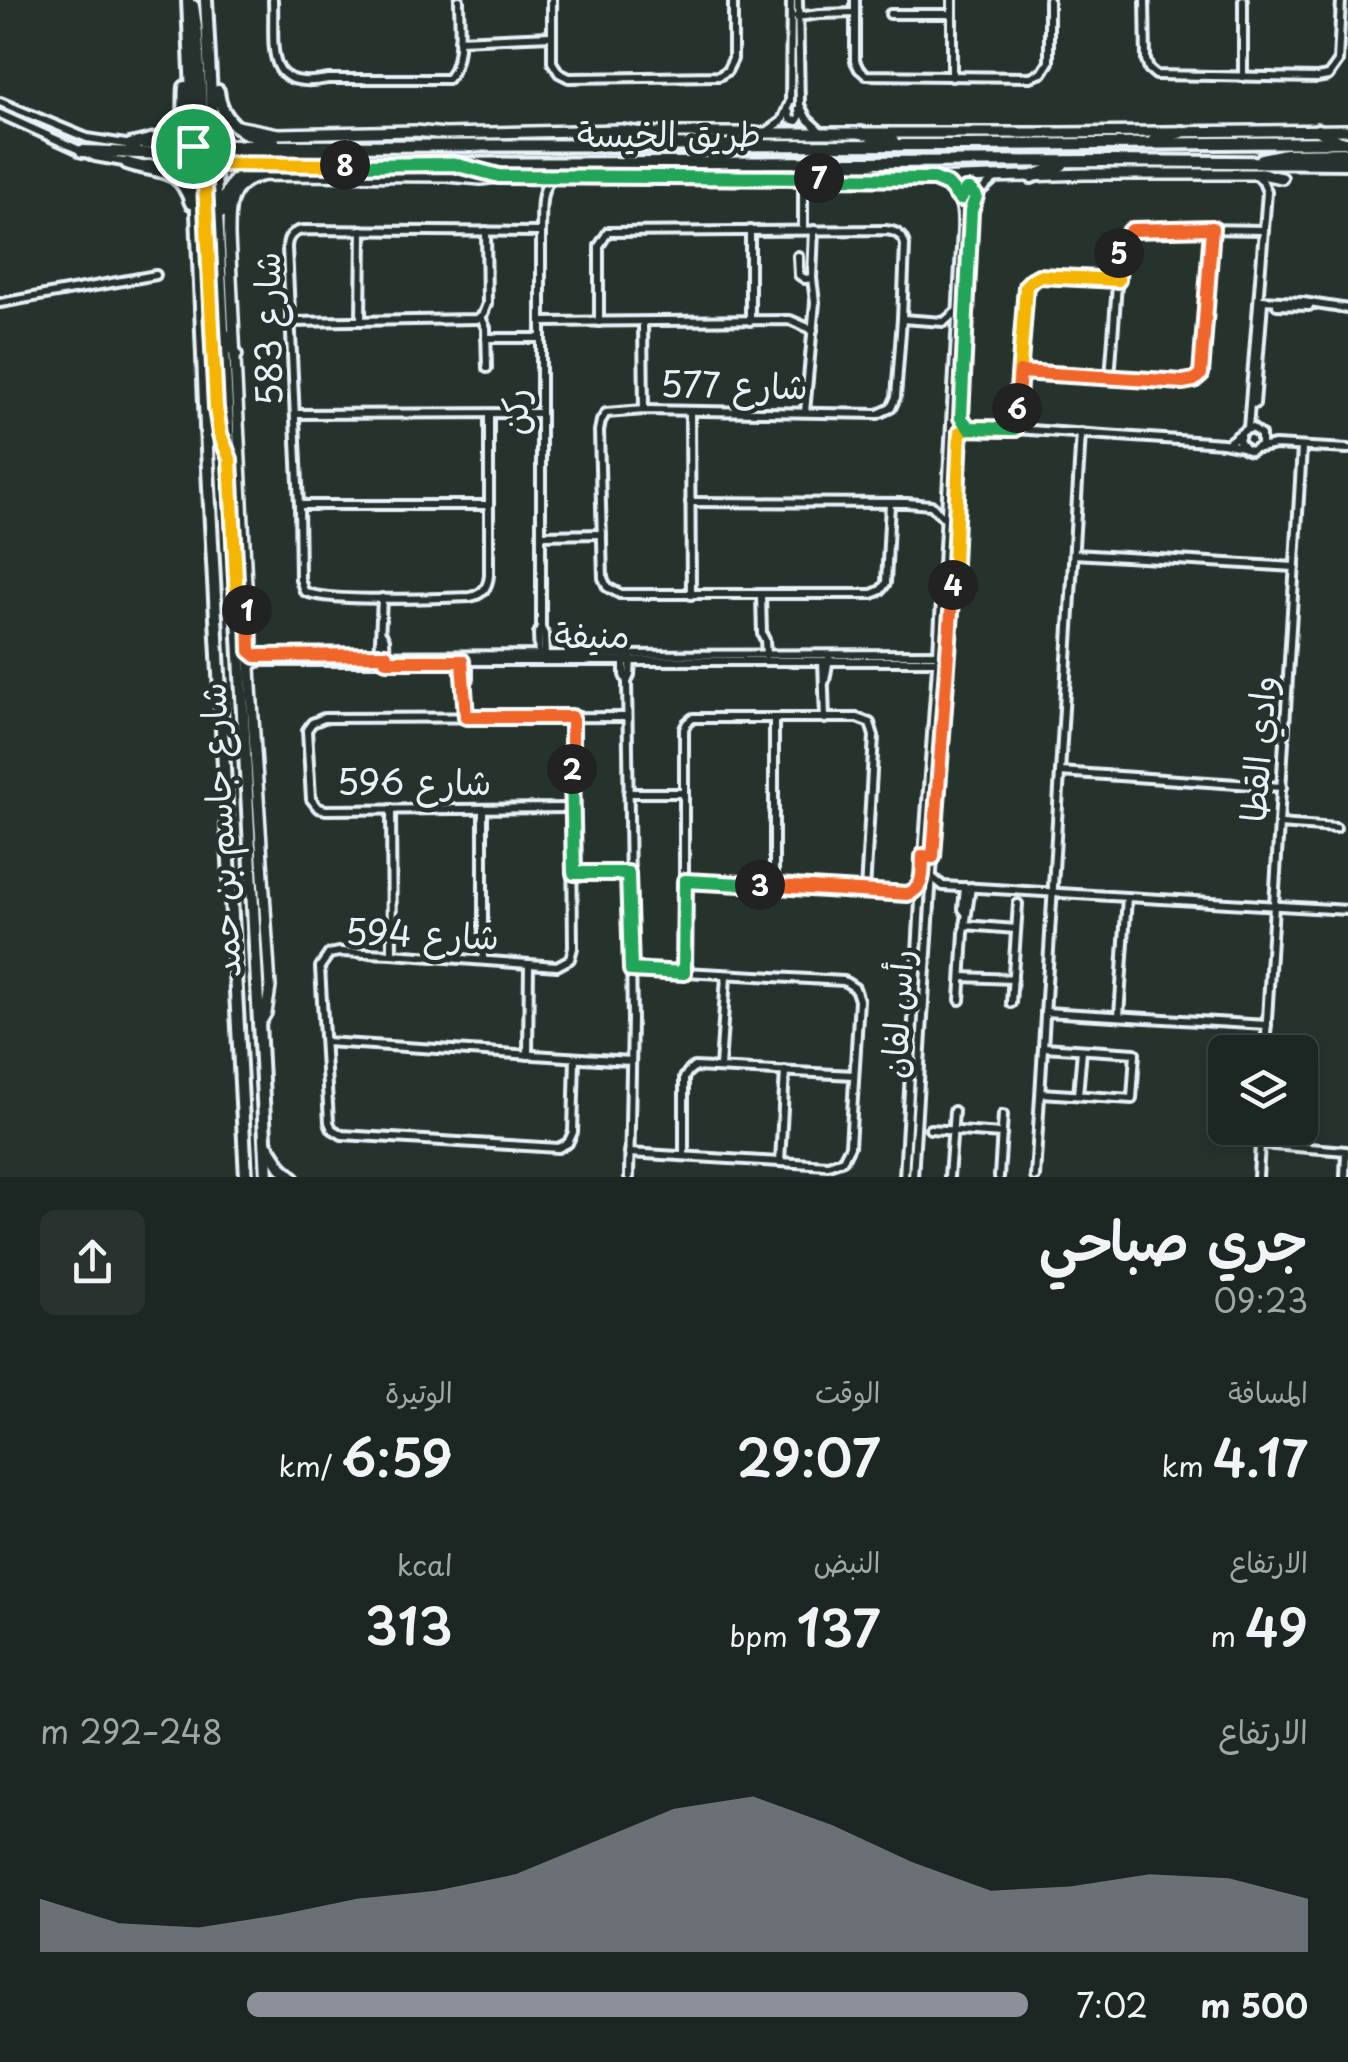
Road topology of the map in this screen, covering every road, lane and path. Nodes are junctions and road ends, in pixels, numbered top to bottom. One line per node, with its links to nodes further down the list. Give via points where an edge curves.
1 (190, 0): 21 (main road, شارع جاسم بن حمد); 43 (main road)
2 (206, 0): 20 (main road, شارع جاسم بن حمد)
3 (273, 0): 19 (street, via 275,60 291,79 445,80 455,72)
4 (458, 0): 19 (street)
5 (552, 0): 18 (street)
6 (733, 0): 18 (street, via 734,59 711,78 569,78 554,68)
7 (794, 0): 14 (street)
8 (854, 0): 15 (street)
9 (952, 0): 17 (street)
10 (1049, 0): 22 (street, via 1049,58 1042,73)
11 (1146, 0): 23 (street, via 1152,72)
12 (1243, 0): 23 (street)
13 (1341, 0): 23 (street, via 1332,72 1322,78)
14 (794, 14): 15 (street); 24 (street)
15 (855, 14): 22 (street, via 855,60 862,72)
16 (890, 14): 17 (street)
17 (952, 14): 22 (street)
18 (551, 36): 19 (street)
19 (458, 40)
20 (211, 61): 27 (main road, via 222,109); 43 (main road, شارع جاسم بن حمد)
21 (190, 66): 37 (main road, via 180,123 163,138); 43 (main road, شارع جاسم بن حمد)
22 (952, 77)
23 (1243, 77)
24 (795, 100): 32 (street); 33 (street)
25 (0, 102): 37 (street, طريق الخيسة, via 74,134)
26 (0, 114): 42 (street, طريق الخيسة)
27 (235, 126): 30 (street, طريق الخيسة, via 286,134); 39 (main road)
28 (1318, 130): 29 (street, طريق الخيسة); 31 (street, طريق الخيسة); 41 (main road)
29 (1348, 130)
30 (642, 132): 32 (street, طريق الخيسة); 38 (main road)
31 (1182, 132): 34 (street, طريق الخيسة); 36 (main road)
32 (764, 133): 33 (street, طريق الخيسة)
33 (826, 133): 34 (street, طريق الخيسة)
34 (861, 133): 35 (main road)
35 (909, 144): 36 (main road, طريق الخيسة); 38 (main road, طريق الخيسة)
36 (1143, 144): 41 (main road, طريق الخيسة)
37 (130, 145): 43 (street, طريق الخيسة)
38 (592, 145): 40 (main road, طريق الخيسة)
39 (294, 146): 40 (main road, طريق الخيسة); 43 (main road, طريق الخيسة)
40 (381, 146): 43 (main road, via 320,155)
41 (1346, 146): 51 (main road, via 1271,156)
42 (82, 151): 43 (main road); 46 (street, طريق الخيسة)
43 (204, 156): 46 (street, طريق الخيسة); 49 (main road, طريق الخيسة); 66 (main road, شارع جاسم بن حمد); 75 (main road, شارع جاسم بن حمد); 120 (main road, via 216,408)
44 (1071, 161): 45 (main road, طريق الخيسة); 51 (main road, طريق الخيسة); 56 (main road)
45 (841, 162): 47 (main road, طريق الخيسة); 58 (main road)
46 (127, 163): 66 (main road, via 177,178)
47 (613, 163): 50 (main road, طريق الخيسة); 55 (main road)
48 (1348, 163): 51 (main road, طريق الخيسة)
49 (273, 164): 50 (main road, طريق الخيسة); 75 (main road, via 229,187)
50 (454, 164): 53 (main road)
51 (1256, 168): 56 (street, طريق الخيسة); 60 (street, طريق الخيسة); 62 (street)
52 (528, 175): 53 (street, طريق الخيسة); 54 (street, طريق الخيسة); 64 (street)
53 (499, 176): 98 (street, طريق الخيسة, via 265,175 242,184 229,212)
54 (556, 176): 55 (street, طريق الخيسة); 64 (street)
55 (590, 176): 57 (street, طريق الخيسة)
56 (1030, 177): 59 (street, طريق الخيسة)
57 (803, 178): 58 (street, طريق الخيسة); 70 (street)
58 (888, 178): 61 (street, طريق الخيسة)
59 (998, 178): 61 (street, طريق الخيسة); 65 (street)
60 (1282, 178): 62 (street)
61 (934, 179): 63 (street)
62 (1267, 192): 72 (street)
63 (964, 194): 65 (street); 82 (street, رأس لفان)
64 (542, 196): 74 (street, ركن)
65 (976, 196): 108 (street, رأس لفان)
66 (196, 223): 221 (main road, شارع جاسم بن حمد)
67 (1212, 228): 72 (street); 79 (street, via 1132,230 1120,244); 101 (street, via 1201,374 1189,382)
68 (362, 230): 73 (street, شارع 583); 86 (street); 88 (street, شارع 583, via 292,235)
69 (750, 230): 70 (street, شارع 577); 87 (street); 90 (street, شارع 577, via 608,232 599,246)
70 (803, 230): 71 (street, شارع 577)
71 (814, 230): 78 (street); 85 (street, شارع 577, via 901,236)
72 (1264, 230): 80 (street)
73 (486, 231): 74 (street, شارع 583); 84 (street, via 487,304)
74 (541, 232): 89 (street, ركن)
75 (219, 238): 93 (main road, شارع جاسم بن حمد)
76 (798, 256): 78 (street, via 799,275)
77 (156, 275): 81 (street)
78 (812, 278): 94 (street)
79 (1118, 280): 100 (street, via 1039,276 1028,282); 101 (street)
80 (1261, 302): 83 (street); 112 (street)
81 (0, 304)
82 (958, 309): 92 (street); 95 (street, رأس لفان)
83 (1348, 309)
84 (480, 317): 86 (street); 96 (street)
85 (902, 318): 92 (street); 104 (street, شارع 577, via 891,408 878,414)
86 (361, 321): 88 (street)
87 (750, 321): 91 (street); 94 (street, via 793,321)
88 (290, 322): 105 (street, شارع 583)
89 (541, 322): 90 (street); 97 (street, ركن)
90 (598, 322): 91 (street)
91 (644, 322): 102 (street)
92 (944, 322): 95 (street)
93 (223, 329): 98 (main road); 120 (main road, شارع جاسم بن حمد)
94 (812, 330): 104 (street)
95 (956, 337): 121 (street, رأس لفان)
96 (486, 338): 97 (street); 99 (street)
97 (541, 338): 107 (street, ركن)
98 (236, 355): 136 (street)
99 (487, 368)
100 (1020, 372): 101 (street); 110 (street)
101 (1110, 378)
102 (644, 410): 103 (street, شارع 577); 128 (street, شارع 577, via 610,411 601,421)
103 (690, 410): 104 (street, شارع 577); 122 (street)
104 (804, 412)
105 (295, 414): 106 (street); 124 (street, شارع 583)
106 (489, 414): 107 (street); 125 (street, شارع 583)
107 (541, 414): 129 (street, ركن)
108 (961, 418): 109 (street); 111 (street, رأس لفان)
109 (969, 428): 110 (street); 111 (street)
110 (1015, 429): 113 (street)
111 (960, 432): 145 (street, رأس لفان)
112 (1252, 432): 114 (street); 115 (street); 116 (street, via 1239,440); 117 (street)
113 (1081, 433): 114 (street); 130 (street)
114 (1223, 443): 116 (street)
115 (1275, 445): 117 (street); 118 (street)
116 (1242, 447): 117 (street)
117 (1258, 448)
118 (1302, 448): 119 (street); 131 (street, وادي القطا)
119 (1348, 449)
120 (230, 459): 135 (main road, شارع جاسم بن حمد)
121 (946, 491): 126 (street); 127 (street, رأس لفان)
122 (690, 502): 123 (street); 133 (street)
123 (890, 503): 126 (street); 132 (street, شارع 577, via 886,582 880,590)
124 (299, 505): 125 (street); 134 (street, شارع 583, via 304,591)
125 (489, 505): 134 (street, شارع 583, via 483,592 470,598)
126 (930, 505): 127 (street)
127 (944, 519): 139 (street, رأس لفان)
128 (602, 534): 129 (street); 133 (street, شارع 577, via 602,578 611,591)
129 (541, 535): 142 (street, ركن)
130 (1074, 554): 131 (street); 154 (street)
131 (1295, 567): 155 (street, وادي القطا)
132 (761, 594): 133 (street, شارع 577); 138 (street)
133 (691, 595)
134 (382, 598): 140 (street)
135 (237, 600): 136 (main road); 153 (main road, شارع جاسم بن حمد)
136 (249, 613): 137 (street)
137 (250, 651): 140 (street, منيفة); 146 (street)
138 (762, 655): 143 (street, منيفة); 144 (street, منيفة)
139 (938, 657): 144 (street, منيفة); 145 (street, منيفة); 163 (street, رأس لفان)
140 (383, 658): 141 (street, منيفة); 146 (street, منيفة, via 262,661)
141 (465, 658): 142 (street, منيفة); 147 (street, شارع 596)
142 (542, 658): 143 (street, منيفة)
143 (628, 658): 144 (street, منيفة); 149 (street)
144 (826, 658): 151 (street)
145 (948, 658): 164 (street, رأس لفان)
146 (250, 669): 152 (street)
147 (466, 717): 148 (street, شارع 596); 159 (street, شارع 596, via 324,718 310,726 314,805)
148 (572, 717): 149 (street, شارع 596); 158 (street, شارع 594)
149 (628, 717): 156 (street)
150 (774, 718): 151 (street); 157 (street, via 690,720 684,730); 170 (street)
151 (825, 719): 173 (street, via 860,718 874,728)
152 (254, 721): 153 (main road); 196 (street, via 270,987)
153 (244, 736): 196 (main road, شارع جاسم بن حمد)
154 (1060, 772): 155 (street); 174 (street)
155 (1282, 787): 161 (street, وادي القطا)
156 (628, 793): 157 (street); 166 (street)
157 (684, 793): 168 (street)
158 (573, 808): 160 (street, شارع 596); 165 (street, شارع 594)
159 (391, 809): 160 (street, شارع 596); 184 (street)
160 (483, 809): 185 (street)
161 (1279, 824): 162 (street); 179 (street, وادي القطا)
162 (1336, 828)
163 (923, 856): 164 (street); 169 (street, رأس لفان)
164 (933, 857): 167 (street, رأس لفان)
165 (574, 873): 166 (street); 186 (street, شارع 594, via 572,955 560,965)
166 (628, 873): 187 (street)
167 (932, 877): 171 (street); 176 (street, رأس لفان)
168 (685, 881): 170 (street); 188 (street)
169 (921, 884): 175 (street); 180 (street, رأس لفان)
170 (774, 886): 173 (street)
171 (944, 886): 172 (street); 176 (street)
172 (968, 887): 174 (street); 182 (street)
173 (866, 892): 175 (street)
174 (1053, 893): 177 (street); 194 (street)
175 (908, 894): 180 (street)
176 (930, 894): 226 (street, رأس لفان)
177 (1127, 896): 179 (street); 195 (street)
178 (1018, 904): 183 (street)
179 (1274, 906): 181 (street); 197 (street, وادي القطا)
180 (920, 908): 225 (street, رأس لفان)
181 (1348, 910)
182 (966, 925): 183 (street); 190 (street)
183 (1016, 929): 191 (street)
184 (392, 954): 185 (street, شارع 594); 199 (street, شارع 594, via 339,952 325,958)
185 (483, 960): 186 (street, شارع 594)
186 (529, 965): 202 (street)
187 (631, 970): 188 (street); 204 (street)
188 (684, 973): 189 (street)
189 (726, 976): 205 (street); 207 (street, via 852,985 859,1000)
190 (962, 976): 191 (street); 192 (street)
191 (1013, 980): 193 (street)
192 (960, 1000)
193 (1012, 1002)
194 (1046, 1012): 195 (street); 200 (street)
195 (1119, 1016): 197 (street)
196 (259, 1025): 215 (main road, شارع جاسم بن حمد)
197 (1267, 1025): 198 (street, وادي القطا)
198 (1267, 1035)
199 (325, 1042): 202 (street); 203 (street, شارع 594, via 329,1122 338,1134 548,1148 572,1137)
200 (1043, 1047): 201 (street); 208 (street)
201 (1082, 1050): 209 (street); 209 (street, via 1135,1053 1132,1098)
202 (528, 1055): 203 (street)
203 (575, 1058): 204 (street)
204 (631, 1061): 218 (street)
205 (720, 1067): 206 (street); 219 (street, via 697,1066 686,1075)
206 (785, 1071): 207 (street); 220 (street)
207 (854, 1075): 220 (street, via 847,1156 834,1165)
208 (1040, 1092): 209 (street); 229 (street)
209 (1078, 1095)
210 (954, 1111): 213 (street)
211 (1003, 1116): 214 (street)
212 (930, 1129): 213 (street)
213 (952, 1131): 214 (street); 227 (street)
214 (1002, 1134): 228 (street)
215 (264, 1137): 222 (main road, شارع جاسم بن حمد); 223 (main road)
216 (1260, 1145): 230 (street)
217 (1272, 1145): 231 (street, via 1346,1151)
218 (629, 1152): 219 (street); 224 (street)
219 (684, 1155): 220 (street)
220 (780, 1162)
221 (246, 1177)
222 (266, 1177)
223 (292, 1177)
224 (629, 1177)
225 (904, 1177)
226 (913, 1177)
227 (950, 1177)
228 (999, 1177)
229 (1035, 1177)
230 (1258, 1177)
231 (1345, 1177)

